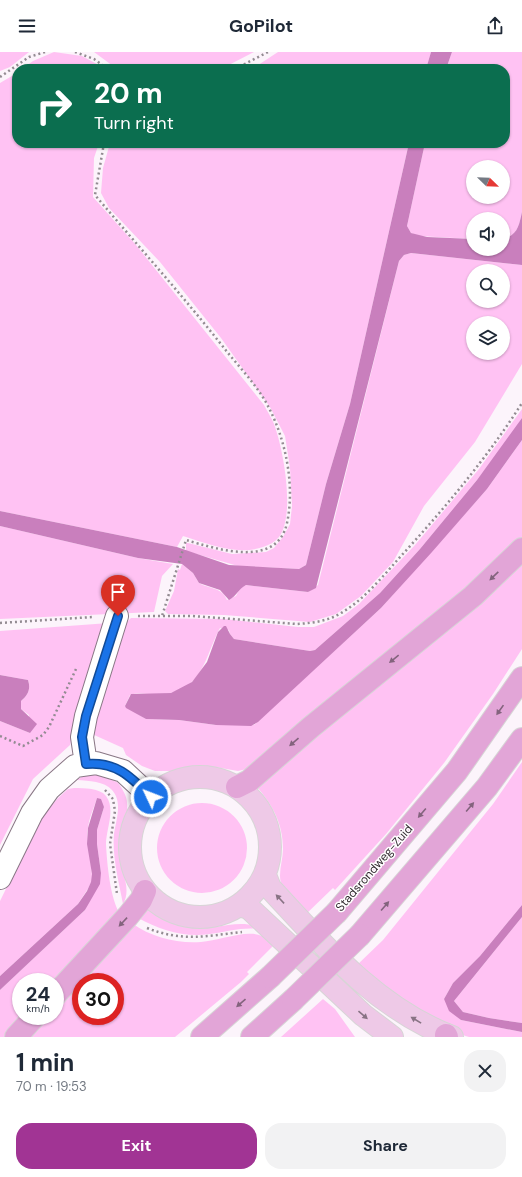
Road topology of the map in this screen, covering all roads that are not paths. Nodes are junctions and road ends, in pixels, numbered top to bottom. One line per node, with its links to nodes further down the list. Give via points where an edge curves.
1 (522, 549): 6 (highway, one-way to 6, via 473,596 311,727 249,781)
2 (118, 616): 5 (street, via 86,716 82,737)
3 (522, 678): 16 (highway, Stadsrondweg-Zuid, one-way to 16, bridge, via 457,771 337,912 270,977)
4 (522, 739): 17 (highway, one-way to 4, bridge, via 360,935 487,787)
5 (86, 764): 7 (street, via 106,765 123,771); 9 (street, via 75,766 49,789 32,813)
6 (237, 787): 7 (main road, via 216,779 194,777 172,783); 8 (main road, via 256,804 268,826 270,851)
7 (151, 797): 10 (main road, via 135,821 130,841 135,873)
8 (265, 875): 11 (main road, via 255,892); 14 (main road, one-way to 8, via 415,1020 366,985 270,888)
9 (0, 878)
10 (145, 891): 11 (main road, via 170,911 190,917 211,917); 12 (highway, one-way to 12, via 128,916)
11 (240, 905): 18 (main road, one-way to 18, via 250,908 363,1015)
12 (64, 985)
13 (27, 1025): 15 (highway)
14 (448, 1036)
15 (16, 1037)
16 (202, 1037)
17 (252, 1037)
18 (392, 1037)

